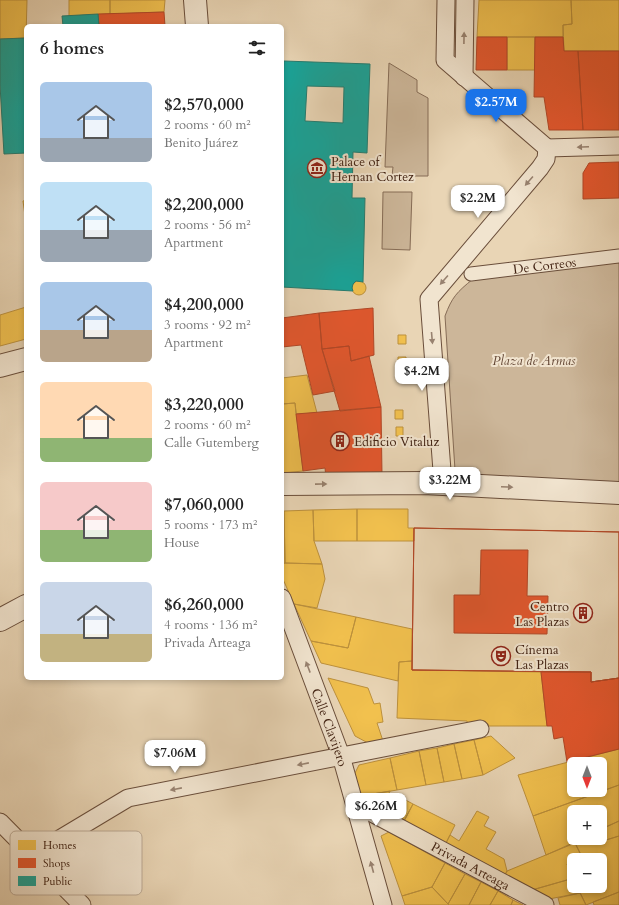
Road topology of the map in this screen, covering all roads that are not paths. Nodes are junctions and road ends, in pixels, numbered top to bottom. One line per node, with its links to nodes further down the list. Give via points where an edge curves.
1 (195, 0): 4 (street)
2 (446, 0): 5 (street, via 445,60)
3 (465, 0): 5 (street, one-way to 3)
4 (198, 24)
5 (464, 77): 7 (street)
6 (619, 146): 7 (street, one-way to 7)
7 (547, 148): 13 (street, one-way to 13, via 546,159 540,168 428,299)
8 (619, 256): 9 (street, De Correos)
9 (471, 274)
10 (24, 360): 11 (street)
11 (0, 366)
12 (284, 484): 13 (street, one-way to 13)
13 (444, 484): 14 (street, one-way to 14)
14 (619, 493)
15 (284, 603): 19 (street, Calle Clavijero, one-way to 15)
16 (24, 607): 17 (street)
17 (0, 620)
18 (480, 729): 19 (street)
19 (341, 756): 20 (street, Calle Clavijero); 22 (street, one-way to 22, via 128,798)
20 (355, 804): 26 (street, Calle Clavijero, one-way to 20); 27 (street, Privada Arteaga)
21 (0, 822): 23 (street)
22 (74, 831)
23 (10, 832)
24 (72, 895): 25 (street)
25 (82, 905)
26 (383, 905)
27 (545, 905)

